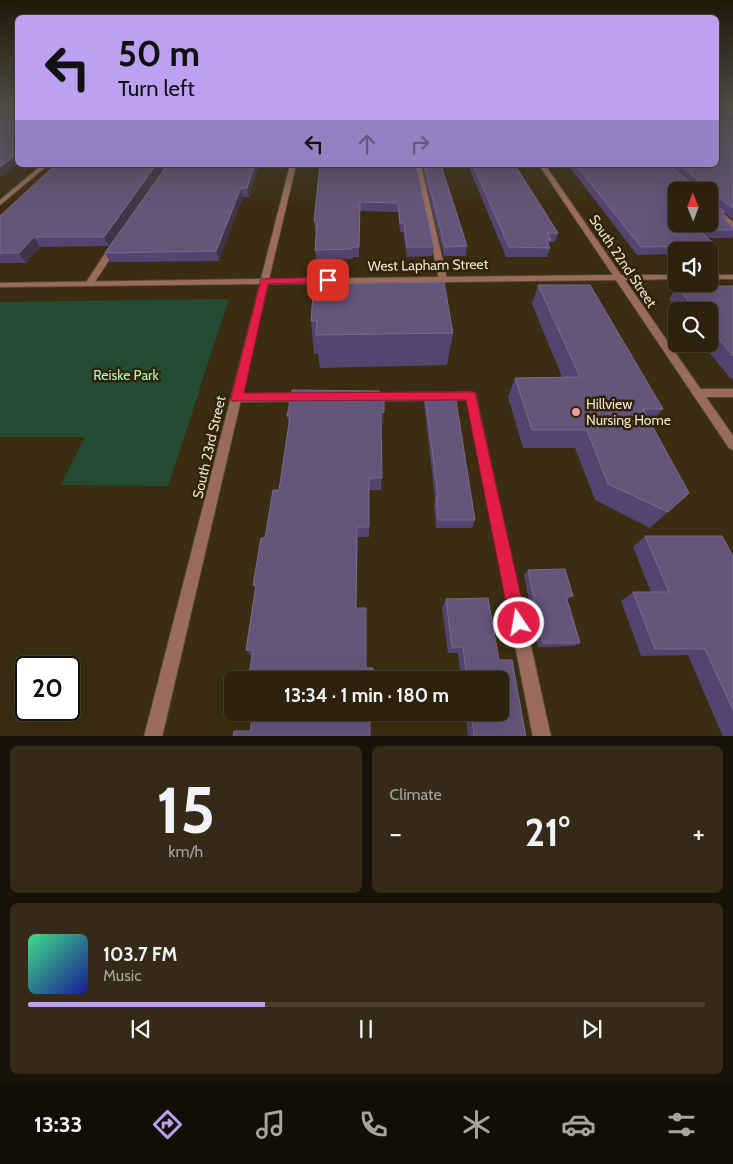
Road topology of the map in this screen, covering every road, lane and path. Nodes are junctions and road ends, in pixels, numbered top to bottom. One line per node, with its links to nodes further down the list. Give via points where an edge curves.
1 (43, 167): 5 (street)
2 (292, 167): 14 (street, South 23rd Street)
3 (418, 167): 13 (street)
4 (543, 167): 12 (street, South 22nd Street)
5 (0, 203)
6 (718, 213): 7 (street)
7 (733, 226)
8 (122, 236): 15 (street)
9 (668, 277): 12 (street, West Lapham Street)
10 (718, 277): 11 (street)
11 (733, 277)
12 (617, 278): 13 (street, West Lapham Street); 17 (street, South 22nd Street)
13 (443, 279): 14 (street, West Lapham Street)
14 (264, 281): 15 (street, West Lapham Street); 21 (street, South 23rd Street)
15 (89, 284): 16 (street, West Lapham Street)
16 (0, 285)
17 (698, 393): 18 (street); 22 (street, South 22nd Street)
18 (733, 393)
19 (316, 397): 21 (street)
20 (355, 397): 24 (street, via 471,396)
21 (237, 398): 23 (street, South 23rd Street)
22 (733, 446)
23 (153, 736)
24 (542, 736)

